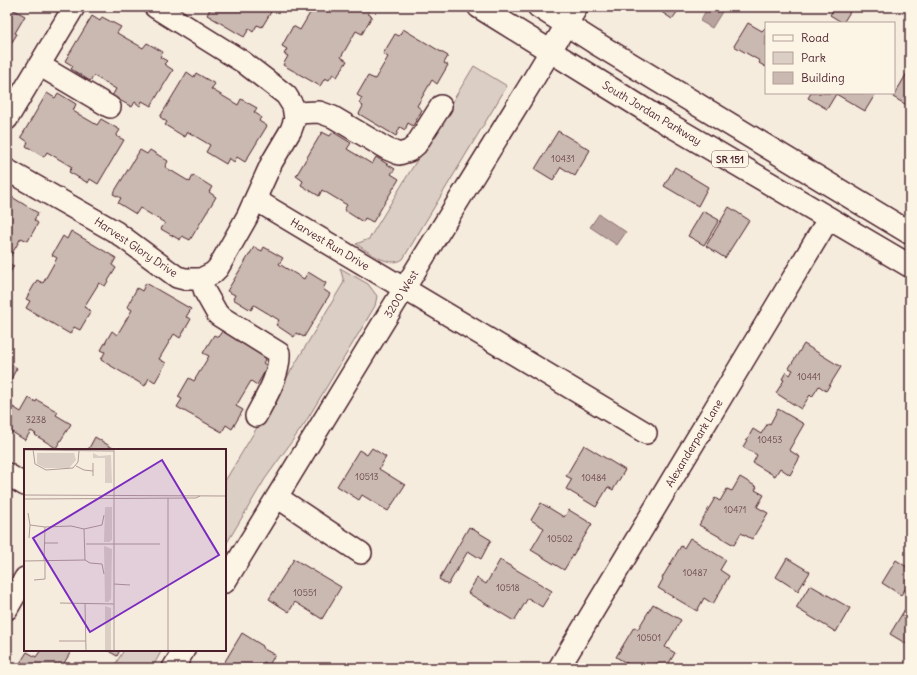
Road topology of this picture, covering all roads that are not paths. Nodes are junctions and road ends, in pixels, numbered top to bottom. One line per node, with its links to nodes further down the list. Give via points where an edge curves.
1 (74, 7): 7 (street)
2 (155, 7): 10 (street, via 243,62 286,95)
3 (479, 7): 6 (main road, South Jordan Parkway / SR 151)
4 (539, 7): 5 (main road, SR 151)
5 (571, 15): 6 (street, 3200 West); 15 (main road, SR 151, via 594,42)
6 (550, 51): 14 (main road, South Jordan Parkway / SR 151); 18 (street, 3200 West)
7 (39, 65): 9 (street); 11 (street)
8 (441, 106): 10 (street, via 416,145 409,151 399,154 333,117 319,112)
9 (110, 107)
10 (294, 113): 13 (street, via 295,119 291,130 272,162)
11 (7, 119)
12 (7, 170): 17 (street, Harvest Glory Drive, via 103,223 177,276)
13 (256, 200): 17 (street, via 218,268); 18 (street, Harvest Run Drive)
14 (829, 218): 16 (main road, South Jordan Parkway / SR 151); 30 (street, Alexanderpark Lane)
15 (910, 233)
16 (910, 266)
17 (201, 279): 19 (street, via 218,315 279,353 279,363 268,394)
18 (404, 289): 20 (street, Harvest Run Drive); 23 (street, 3200 West)
19 (256, 416)
20 (646, 433)
21 (7, 474): 22 (street)
22 (24, 484)
23 (277, 497): 24 (street); 26 (street, 3200 West)
24 (361, 553)
25 (24, 580): 27 (street)
26 (226, 580)
27 (7, 609)
28 (183, 651): 29 (street)
29 (173, 668)
30 (558, 668)

